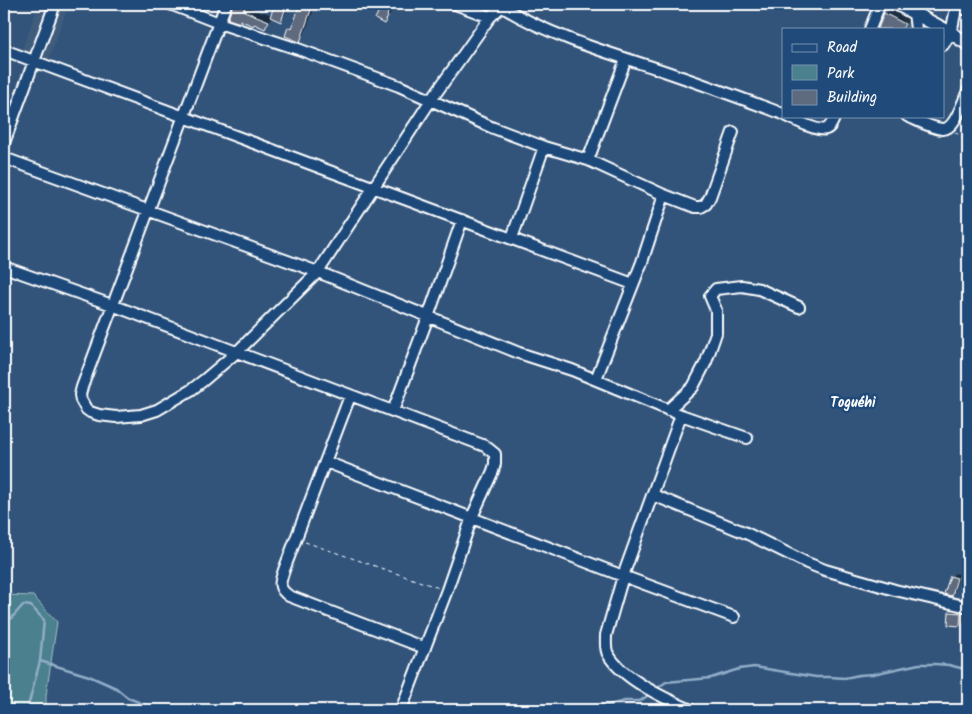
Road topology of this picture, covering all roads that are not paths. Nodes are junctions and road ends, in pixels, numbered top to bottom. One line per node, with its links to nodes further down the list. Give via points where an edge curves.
1 (55, 4): 22 (street)
2 (170, 4): 12 (street)
3 (226, 4): 12 (street)
4 (455, 4): 11 (street)
5 (880, 4): 13 (street)
6 (897, 4): 10 (main road)
7 (502, 5): 11 (street); 21 (street, via 544,29)
8 (957, 6): 9 (street); 17 (street)
9 (968, 10)
10 (914, 13): 14 (street); 15 (main road)
11 (490, 17): 24 (street)
12 (219, 23): 24 (street, via 298,49); 26 (street)
13 (870, 28)
14 (916, 28)
15 (942, 28)
16 (944, 29): 17 (main road)
17 (951, 33): 18 (street); 19 (main road)
18 (944, 44)
19 (968, 44)
20 (4, 50): 22 (street)
21 (626, 59): 25 (street); 34 (street)
22 (34, 61): 26 (street); 31 (street)
23 (968, 91): 29 (street, via 948,128 936,128)
24 (431, 100): 32 (street); 35 (street)
25 (782, 114)
26 (183, 117): 35 (street); 37 (street)
27 (792, 118): 28 (street, via 823,130)
28 (834, 118)
29 (912, 118)
30 (733, 132): 36 (street, via 706,204 694,206)
31 (4, 142)
32 (544, 147): 34 (street); 39 (street)
33 (4, 158): 37 (street)
34 (588, 160): 36 (street)
35 (373, 187): 38 (street); 41 (street)
36 (664, 195): 42 (street)
37 (149, 210): 41 (street); 43 (street)
38 (462, 220): 39 (street); 45 (street)
39 (512, 238): 42 (street)
40 (4, 267): 43 (street)
41 (318, 272): 45 (street); 46 (street)
42 (633, 284): 47 (street)
43 (112, 305): 46 (street); 46 (street, via 80,395 86,409 95,414 130,417 157,410 191,390)
44 (799, 307): 50 (street, via 759,289 742,286 716,289 710,296 716,310 716,334 706,362 693,387)
45 (428, 317): 47 (street); 49 (street)
46 (237, 352): 48 (street)
47 (596, 379): 50 (street)
48 (350, 396): 49 (street); 53 (street)
49 (393, 410): 55 (street, via 486,446 495,454 493,471)
50 (668, 410): 51 (street)
51 (681, 415): 52 (street); 54 (street)
52 (747, 438)
53 (326, 462): 55 (street); 59 (street, via 280,582 281,588 289,596)
54 (653, 495): 56 (street); 57 (street, via 825,570)
55 (472, 517): 56 (street); 59 (street)
56 (623, 576): 58 (street); 61 (street, via 606,635 608,654 626,674 649,690)
57 (968, 606)
58 (734, 617)
59 (425, 648): 60 (street)
60 (401, 710)
61 (691, 710)

